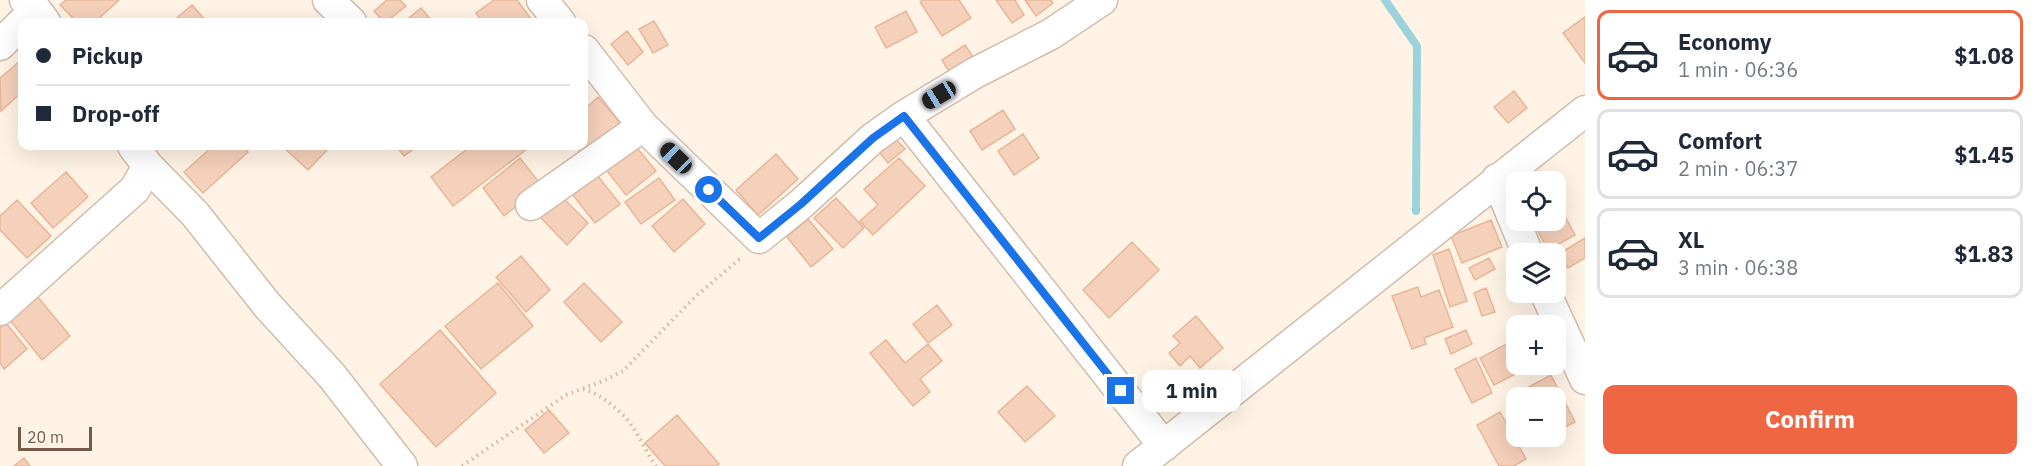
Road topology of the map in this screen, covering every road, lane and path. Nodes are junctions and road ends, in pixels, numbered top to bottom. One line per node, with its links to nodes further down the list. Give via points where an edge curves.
1 (328, 0): 4 (street)
2 (542, 0): 5 (street)
3 (1102, 0): 10 (street, via 1051,34)
4 (347, 18)
5 (557, 18)
6 (18, 28): 7 (street)
7 (0, 45)
8 (588, 55): 11 (street)
9 (1585, 111): 13 (street)
10 (904, 116): 15 (street, via 873,138); 21 (street)
11 (643, 126): 14 (street); 15 (street)
12 (140, 156): 18 (street, via 135,189); 22 (street, via 195,214 267,305 332,376)
13 (1497, 180): 16 (street); 21 (street)
14 (531, 206)
15 (759, 238): 20 (path, via 623,371)
16 (1523, 243)
17 (1550, 303): 19 (street)
18 (0, 310)
19 (1585, 379)
20 (583, 389): 23 (path, via 566,395); 24 (path, via 609,402 634,428)
21 (1164, 446): 25 (street)
22 (402, 466)
23 (462, 466)
24 (656, 466)
25 (1138, 466)

